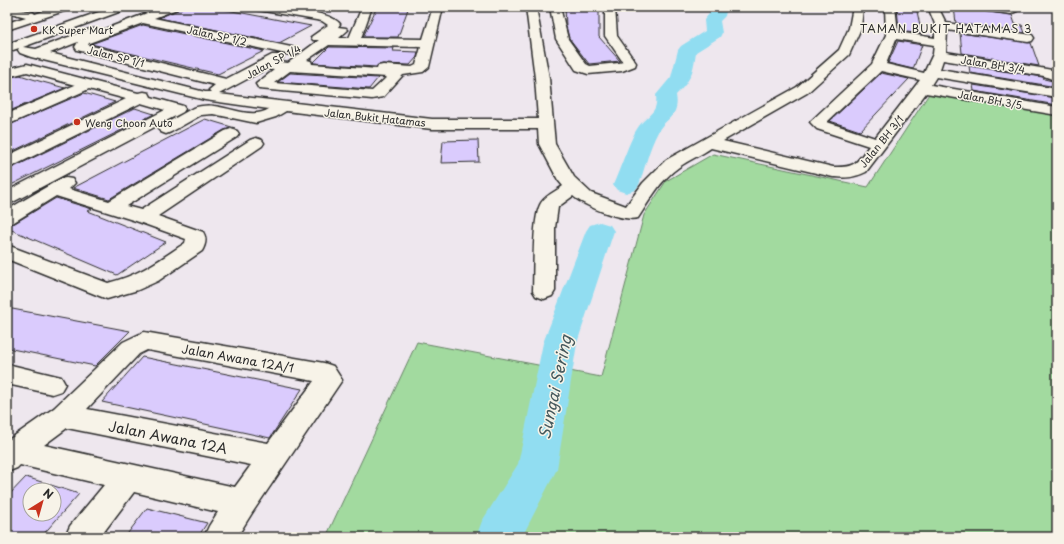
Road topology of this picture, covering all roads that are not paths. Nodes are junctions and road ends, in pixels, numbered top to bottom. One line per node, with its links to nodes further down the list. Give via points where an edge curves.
1 (50, 7): 20 (street)
2 (66, 7): 24 (street)
3 (123, 7): 31 (street)
4 (144, 7): 34 (street)
5 (158, 7): 34 (street)
6 (173, 7): 21 (street, Jalan SP 1/1)
7 (258, 7): 25 (street, via 325,18)
8 (367, 7): 27 (street)
9 (438, 7): 30 (street)
10 (531, 7): 11 (street); 51 (street)
11 (545, 7)
12 (556, 7): 13 (street, via 562,38 577,64 588,70 622,67 630,63 611,36)
13 (610, 7)
14 (858, 7): 59 (street, via 855,28 845,52 802,90)
15 (890, 7): 26 (street)
16 (932, 7): 23 (street)
17 (981, 7): 19 (street)
18 (7, 9): 20 (street)
19 (1011, 11)
20 (29, 14): 22 (street)
21 (142, 19): 33 (street, Jalan SP 1/2); 46 (street, Jalan SP 1/1, via 84,40 80,47)
22 (7, 21)
23 (941, 26): 28 (street); 32 (street)
24 (7, 27)
25 (335, 27): 27 (street); 29 (street); 33 (street, Jalan SP 1/4)
26 (892, 35): 32 (street, Jalan BH 3/4); 40 (street)
27 (356, 36): 29 (street); 30 (street)
28 (1028, 38)
29 (325, 41): 30 (street, via 294,62 415,71 424,65)
30 (427, 43)
31 (7, 48)
32 (940, 49): 43 (street, Jalan BH 3/4); 44 (street, Jalan BH 3/1)
33 (291, 51): 38 (street, Jalan SP 1/4)
34 (30, 52): 35 (street); 36 (street); 37 (street, Jalan SP 1/1)
35 (7, 57)
36 (7, 64)
37 (83, 65): 42 (street); 47 (street, Jalan SP 1/1)
38 (266, 65): 39 (street); 46 (street, Jalan SP 1/4)
39 (286, 66): 39 (street, via 396,74 398,75 378,94 372,95 264,86 263,84)
40 (878, 66): 44 (street); 61 (street, via 818,123)
41 (7, 73): 42 (street, via 27,68)
42 (58, 75): 45 (street)
43 (1052, 75)
44 (928, 79): 48 (street); 53 (street, Jalan BH 3/5); 61 (street, Jalan BH 3/1)
45 (88, 84): 50 (street); 54 (street)
46 (228, 84): 49 (street, Jalan SP 1/4)
47 (164, 86): 49 (street, Jalan SP 1/1); 50 (street)
48 (1057, 93)
49 (205, 96): 52 (street, Jalan Bukit Hatamas)
50 (139, 98): 62 (street); 65 (street, via 178,109)
51 (545, 103): 55 (street, via 535,115); 56 (street)
52 (283, 107): 55 (street, Jalan Bukit Hatamas, via 432,124); 64 (street, via 256,118 213,110 198,111)
53 (1057, 111)
54 (7, 120)
55 (507, 124): 56 (street, Jalan Bukit Hatamas); 60 (street, via 531,131)
56 (546, 124): 60 (street)
57 (231, 134): 66 (street)
58 (256, 143): 67 (street)
59 (709, 143): 61 (street, Jalan BH 3/1, via 833,172 850,173 860,168); 63 (street, via 672,164 656,178 631,214 591,200)
60 (547, 144): 63 (street)
61 (879, 144)
62 (7, 162)
63 (573, 187): 70 (street, via 549,205 545,228)
64 (54, 190): 66 (street); 68 (street)
65 (7, 198)
66 (111, 207): 67 (street)
67 (144, 217): 69 (street, via 196,236 195,246 151,276 107,291)
68 (7, 218)
69 (7, 252)
70 (544, 291)
71 (7, 374): 72 (street)
72 (52, 384)
73 (63, 416): 74 (street); 75 (street, Jalan Awana 12A); 75 (street, Jalan Awana 12A/1, via 131,348 144,341 324,373 328,380)
74 (11, 455): 76 (street)
75 (274, 457): 77 (street)
76 (127, 478): 77 (street); 78 (street)
77 (241, 504): 79 (street)
78 (81, 537)
79 (220, 537)

